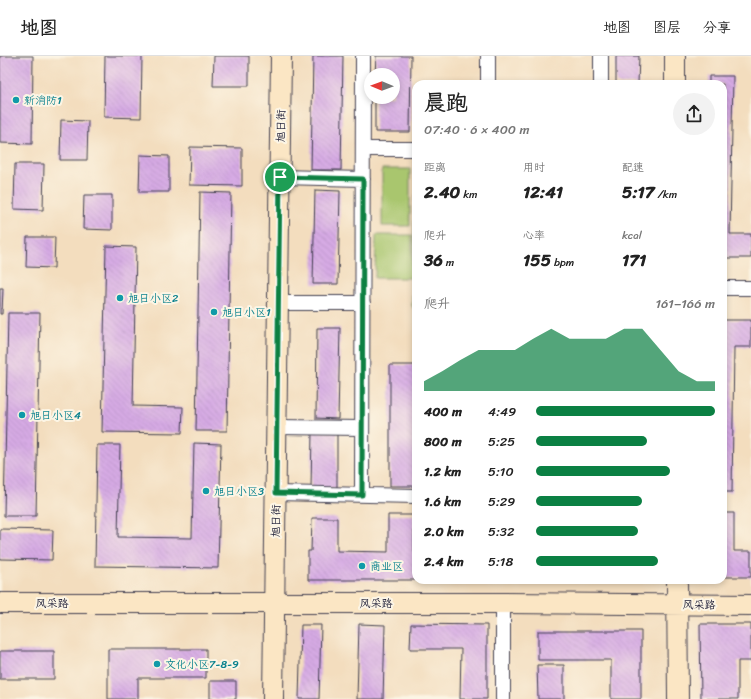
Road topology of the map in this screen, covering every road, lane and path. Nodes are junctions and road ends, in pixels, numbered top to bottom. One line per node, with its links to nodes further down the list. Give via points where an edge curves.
1 (282, 56): 11 (main road, 旭日街)
2 (363, 56): 9 (street)
3 (488, 56): 6 (street)
4 (601, 56): 7 (street)
5 (675, 56): 8 (main road)
6 (488, 80)
7 (601, 80)
8 (675, 80)
9 (363, 149): 10 (street); 12 (street)
10 (412, 149)
11 (280, 177): 12 (street); 15 (main road, 旭日街)
12 (363, 179): 16 (street)
13 (727, 288): 14 (street)
14 (751, 288)
15 (278, 303): 16 (street); 17 (main road, 旭日街)
16 (363, 303): 18 (street)
17 (277, 427): 18 (street); 19 (main road, 旭日街)
18 (362, 428): 20 (street)
19 (276, 493): 20 (street); 24 (main road, 旭日街)
20 (362, 495): 21 (street)
21 (412, 496)
22 (677, 584): 26 (main road)
23 (0, 603): 24 (main road, 风采路)
24 (274, 603): 25 (main road, 风采路); 28 (main road, 旭日街)
25 (503, 603): 26 (main road, 风采路); 29 (street)
26 (677, 605): 27 (main road, 风采路); 30 (main road)
27 (751, 605)
28 (273, 699)
29 (503, 699)
30 (678, 699)

